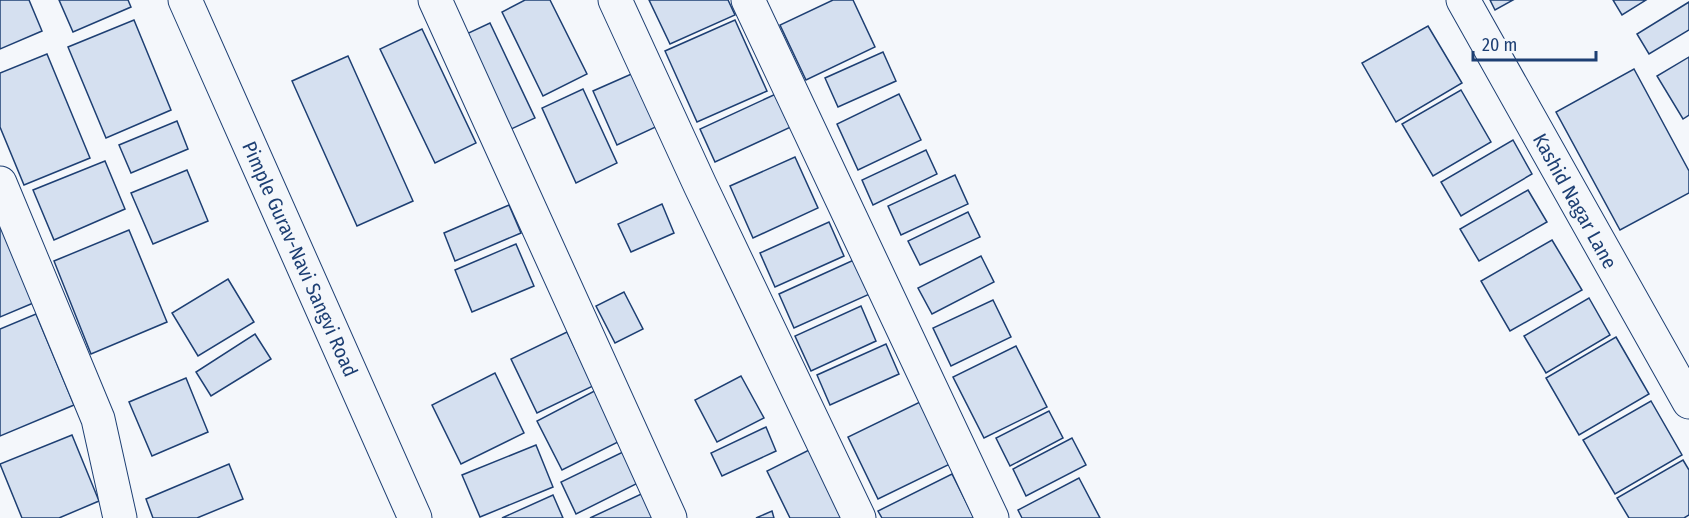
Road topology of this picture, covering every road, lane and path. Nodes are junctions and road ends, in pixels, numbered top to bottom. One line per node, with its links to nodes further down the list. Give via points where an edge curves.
1 (185, 0): 9 (street, Pimple Gurav-Navi Sangvi Road)
2 (435, 0): 10 (street)
3 (615, 0): 11 (street)
4 (748, 0): 12 (street)
5 (1463, 0): 7 (street, Kashid Nagar Lane)
6 (0, 183): 8 (street, via 98,419)
7 (1689, 402)
8 (120, 518)
9 (415, 518)
10 (670, 518)
11 (859, 518)
12 (992, 518)

